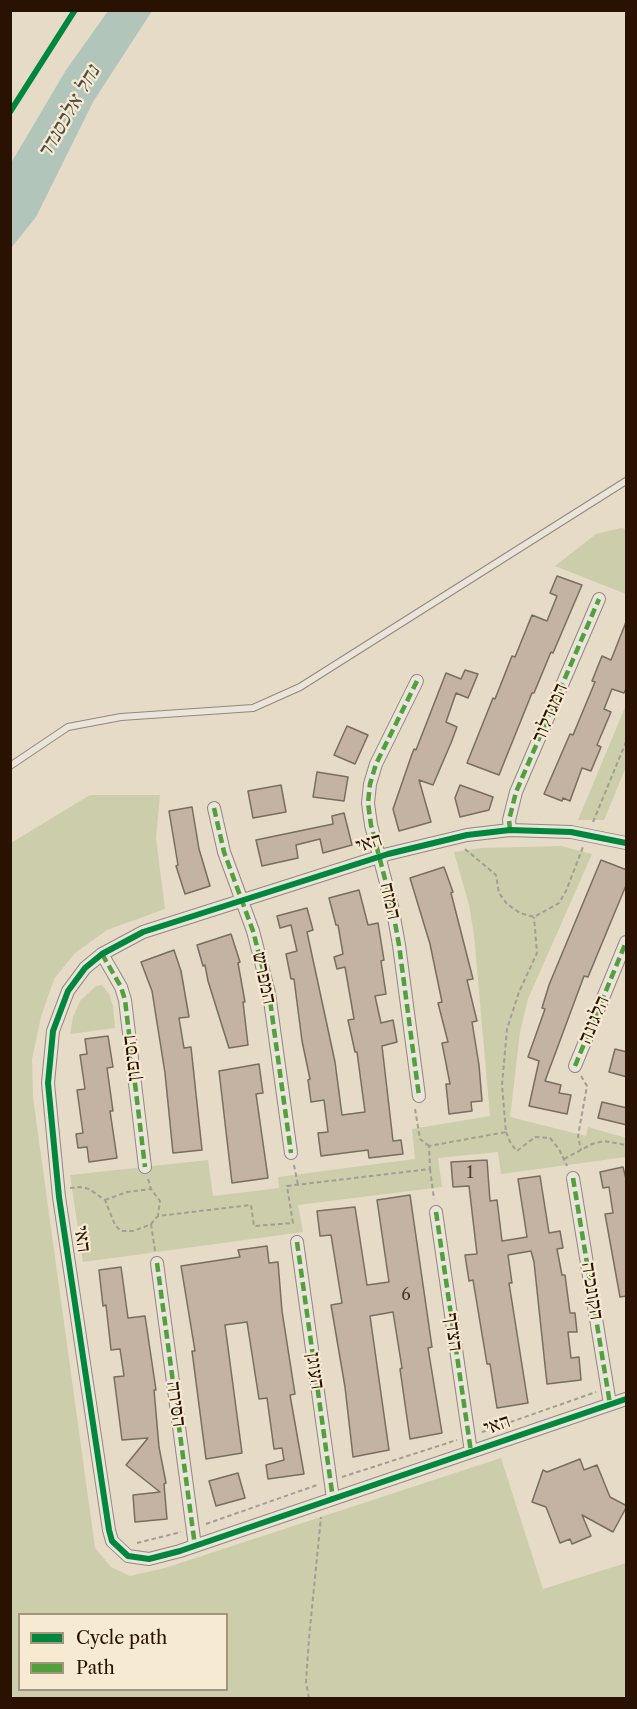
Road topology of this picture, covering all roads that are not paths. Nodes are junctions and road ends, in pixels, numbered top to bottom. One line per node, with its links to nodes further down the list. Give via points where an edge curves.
1 (627, 481): 4 (lane, via 300,687 253,708 121,717 68,727)
2 (599, 598): 6 (street, המגדלור, via 516,792)
3 (417, 681): 8 (street, המזח, via 370,784 370,825)
4 (10, 766)
5 (214, 808): 9 (street, המפרש, via 224,852)
6 (510, 830): 7 (street, האי, via 571,832); 8 (street, האי, via 451,838)
7 (627, 843)
8 (379, 857): 9 (street, האי); 13 (street, המזח, via 399,945)
9 (242, 900): 11 (street, האי, via 143,932); 14 (street, המפרש, via 269,993)
10 (627, 942): 12 (street, הלגונה)
11 (102, 954): 15 (street, הסיפון, via 125,1000); 24 (street, האי, via 85,968 68,991 54,1031 48,1083 58,1189 109,1530 115,1545 128,1556 149,1559)
12 (575, 1066)
13 (419, 1096)
14 (291, 1153)
15 (145, 1167)
16 (573, 1178): 21 (street, הקונכיה)
17 (436, 1212): 22 (street, הצדף)
18 (297, 1242): 23 (street, העוגן, via 331,1480)
19 (157, 1263): 24 (street, הסירה)
20 (627, 1399): 21 (street, האי)
21 (610, 1404): 22 (street, האי)
22 (471, 1452): 23 (street, האי)
23 (328, 1501): 24 (street, האי)
24 (195, 1546)

